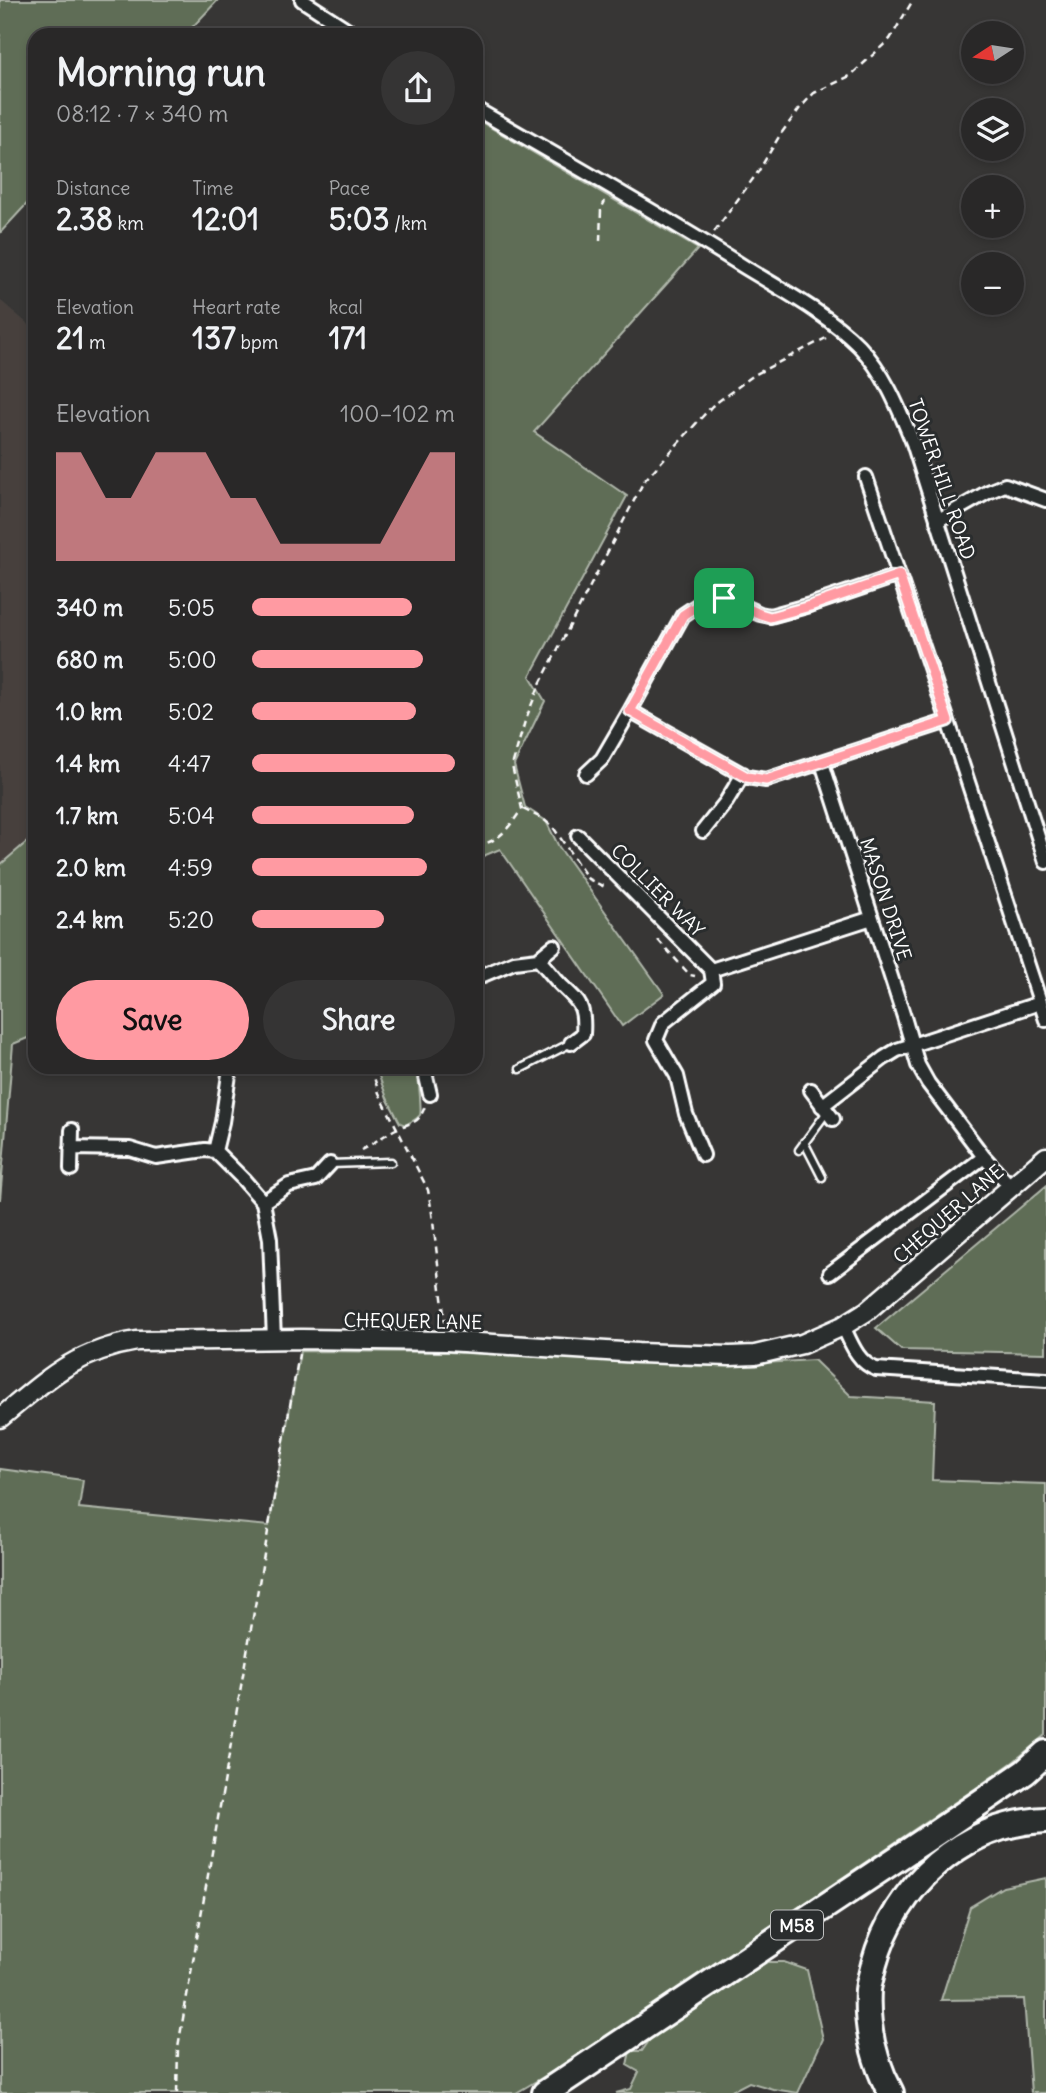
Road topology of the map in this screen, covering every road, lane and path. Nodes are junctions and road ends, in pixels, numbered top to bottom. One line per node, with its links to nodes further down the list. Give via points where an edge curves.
1 (302, 0): 3 (street)
2 (914, 0): 7 (path, via 890,39 850,76 814,93 800,108)
3 (345, 28)
4 (483, 112): 5 (street, TOWER HILL ROAD)
5 (613, 189): 6 (path, via 601,209); 7 (street, TOWER HILL ROAD)
6 (600, 241)
7 (706, 243): 8 (street, TOWER HILL ROAD)
8 (841, 330): 11 (street, TOWER HILL ROAD, via 861,348 899,409); 18 (path, via 754,375 712,405 644,481 525,721 512,766)
9 (866, 477): 12 (street)
10 (1046, 500): 11 (street, via 1005,485)
11 (937, 521): 22 (street, TOWER HILL ROAD)
12 (899, 575): 13 (street, via 770,617 724,598 704,601 683,615); 14 (street)
13 (630, 711): 16 (street, via 602,759); 17 (street)
14 (948, 721): 15 (street); 30 (street)
15 (822, 763): 17 (street, via 766,780); 24 (street, MASON DRIVE)
16 (586, 774)
17 (743, 774): 19 (street)
18 (522, 809): 21 (path, via 499,838); 23 (path, via 552,827 588,879)
19 (704, 831)
20 (578, 836): 28 (street, COLLIER WAY)
21 (483, 845)
22 (1046, 862)
23 (613, 891)
24 (872, 918): 28 (street); 33 (street, MASON DRIVE)
25 (657, 938): 28 (path, via 690,975)
26 (554, 946): 27 (street)
27 (538, 959): 29 (street, via 513,962); 32 (street, via 580,1002 583,1034)
28 (712, 972): 47 (street, via 713,983 663,1023 656,1041 677,1076)
29 (483, 975)
30 (1041, 1003): 31 (street); 33 (street)
31 (1046, 1020)
32 (571, 1043): 34 (lane)
33 (912, 1045): 40 (street, via 884,1058); 48 (street, MASON DRIVE, via 928,1083)
34 (520, 1069)
35 (229, 1074): 46 (street)
36 (373, 1074): 41 (path)
37 (425, 1074): 39 (street)
38 (811, 1090): 40 (street)
39 (430, 1094): 41 (path, via 422,1117)
40 (827, 1112): 43 (lane)
41 (397, 1128): 51 (path); 60 (path, via 428,1190)
42 (72, 1130): 44 (street)
43 (804, 1142): 45 (lane); 53 (lane)
44 (71, 1148): 46 (street, via 130,1149 156,1157); 52 (street)
45 (799, 1150)
46 (215, 1151): 55 (street)
47 (703, 1154)
48 (984, 1157): 54 (street, MASON DRIVE); 56 (street)
49 (1046, 1157): 54 (street, CHEQUER LANE)
50 (391, 1162): 51 (lane)
51 (334, 1164): 55 (street, via 316,1179 289,1185)
52 (71, 1169)
53 (822, 1177)
54 (1011, 1187): 57 (street, CHEQUER LANE, via 867,1311)
55 (263, 1202): 59 (street, via 270,1240)
56 (830, 1273)
57 (843, 1326): 60 (street, CHEQUER LANE, via 802,1344 730,1356); 61 (street, via 864,1363 876,1369)
58 (301, 1339): 59 (street, CHEQUER LANE); 60 (street, CHEQUER LANE); 65 (path, via 178,2047)
59 (274, 1340): 62 (street, CHEQUER LANE, via 114,1345 64,1367)
60 (447, 1341)
61 (1046, 1380)
62 (0, 1418)
63 (1046, 1753): 66 (highway, M58, via 937,1832)
64 (1046, 1820): 67 (highway, via 984,1834 936,1862 903,1899 880,1941 868,1988 869,2031)
65 (177, 2093)
66 (545, 2093)
67 (891, 2093)

